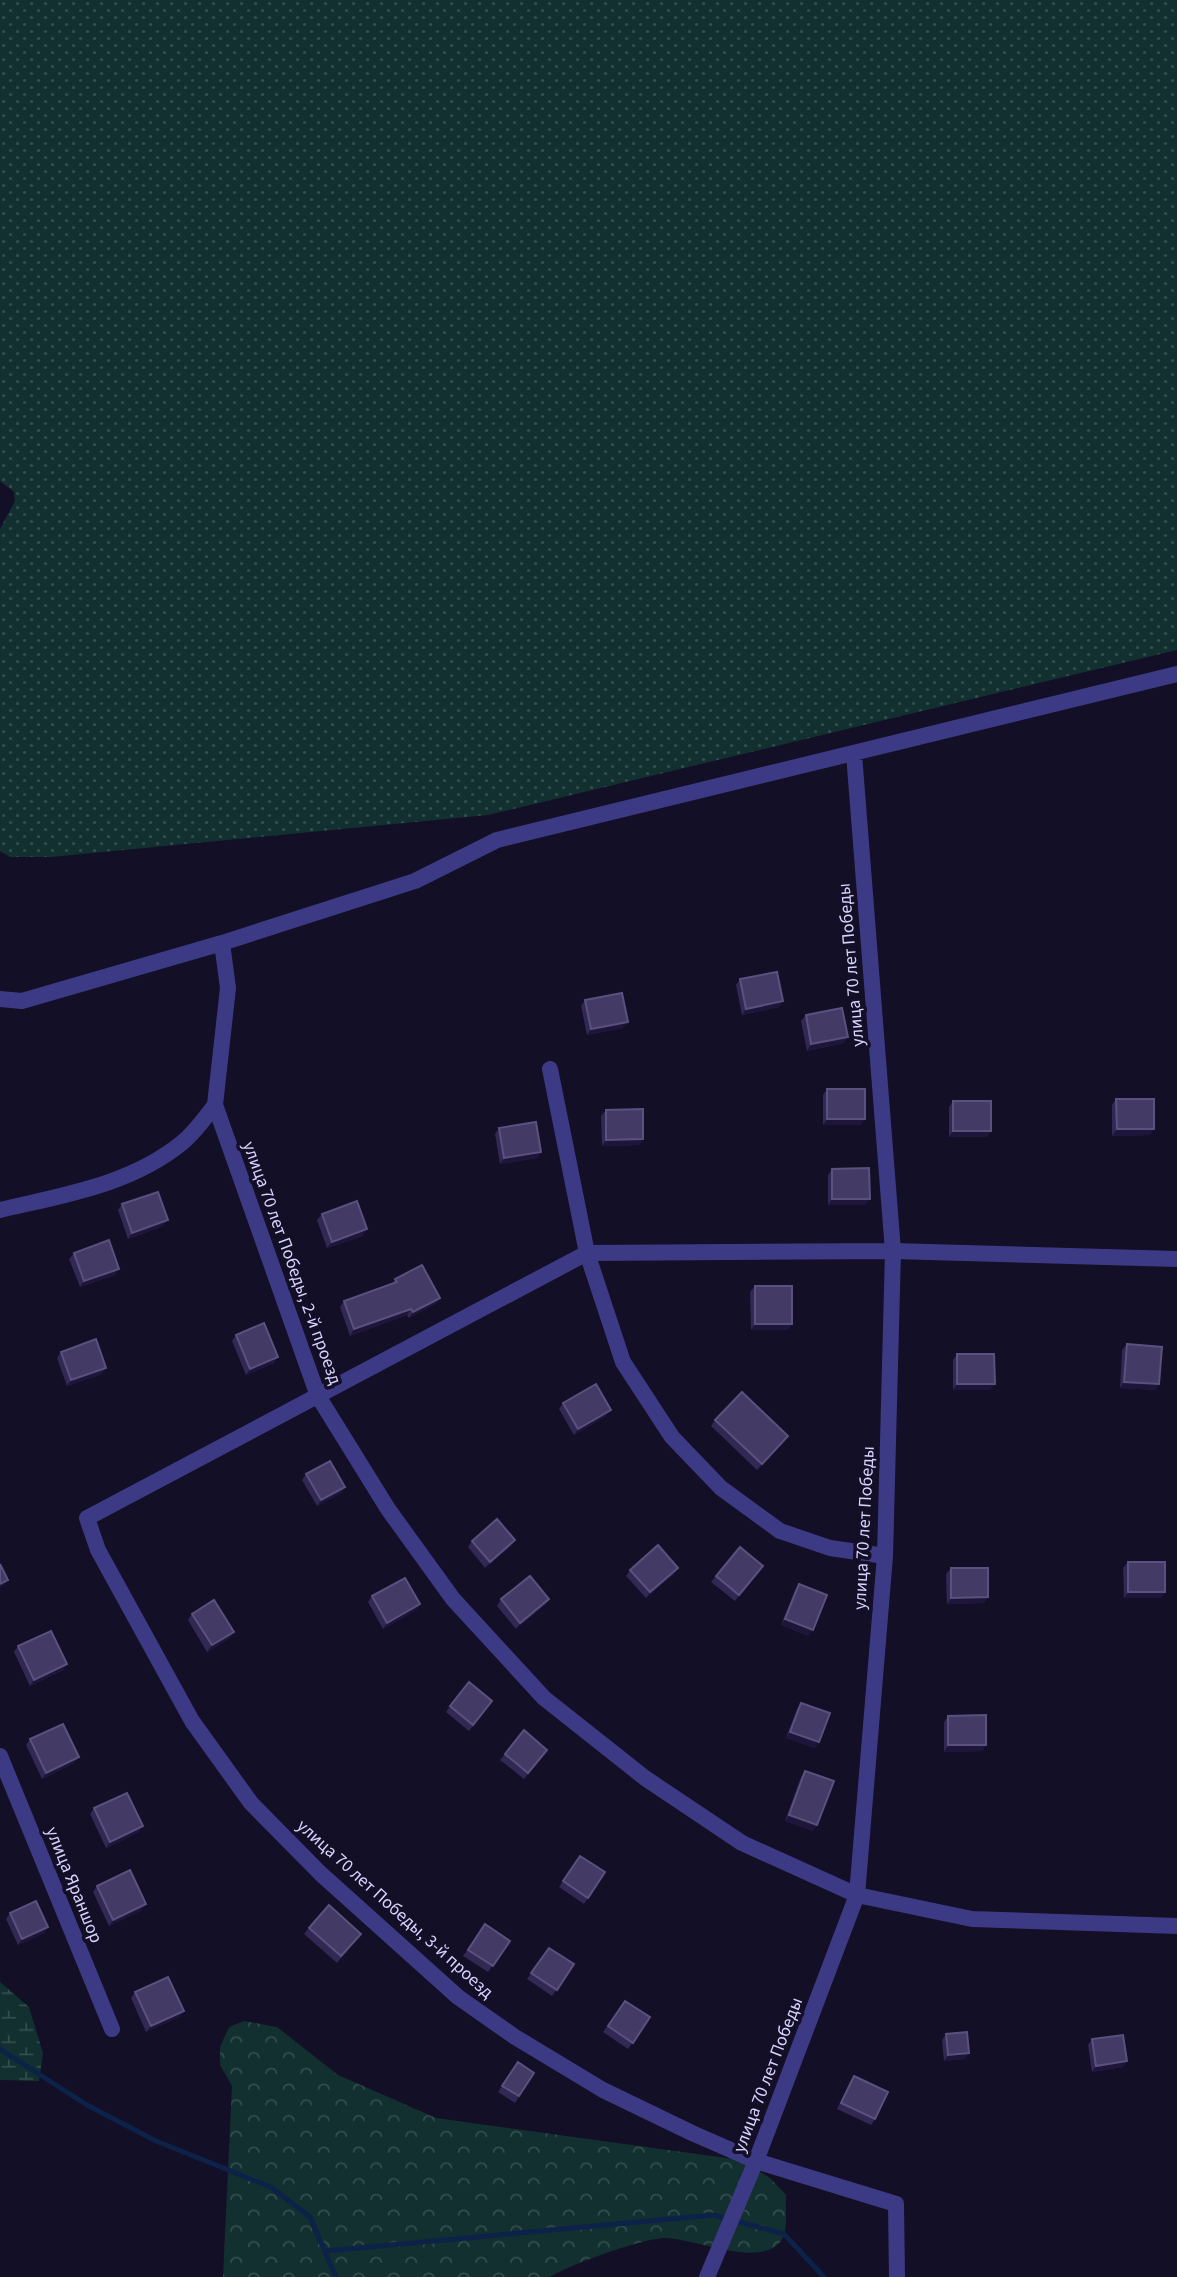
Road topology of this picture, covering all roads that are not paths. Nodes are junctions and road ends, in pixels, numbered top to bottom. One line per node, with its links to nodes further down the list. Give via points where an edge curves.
1 (1177, 674): 2 (street)
2 (854, 754): 3 (street, via 497,840 415,881); 8 (street, улица 70 лет Победы)
3 (222, 943): 4 (street, via 22,1001); 6 (street, улица 70 лет Победы, 2-й проезд, via 228,988)
4 (0, 999)
5 (550, 1069): 9 (street)
6 (215, 1105): 7 (street, via 185,1140 156,1162 103,1185); 11 (street, улица 70 лет Победы, 2-й проезд)
7 (0, 1210)
8 (893, 1251): 9 (street); 10 (street); 12 (street, улица 70 лет Победы)
9 (587, 1253): 11 (street); 12 (street, via 623,1362 672,1437 721,1488 780,1531 830,1548)
10 (1177, 1259)
11 (318, 1396): 14 (street, улица 70 лет Победы, 2-й проезд, via 388,1509 453,1599 544,1698 645,1778 742,1843); 17 (street, улица 70 лет Победы, 3-й проезд, via 87,1518 99,1550 192,1721 251,1803 321,1874 458,1997 603,2090)
12 (885, 1556): 14 (street, улица 70 лет Победы)
13 (0, 1756): 16 (street, улица Яраншор)
14 (857, 1895): 15 (street, улица 70 лет Победы, 2-й проезд, via 972,1919); 17 (street, улица 70 лет Победы)
15 (1177, 1926)
16 (112, 2029)
17 (756, 2161): 18 (street, улица 70 лет Победы); 19 (street, улица 70 лет Победы, 3-й проезд, via 896,2204)
18 (707, 2277)
19 (897, 2277)

